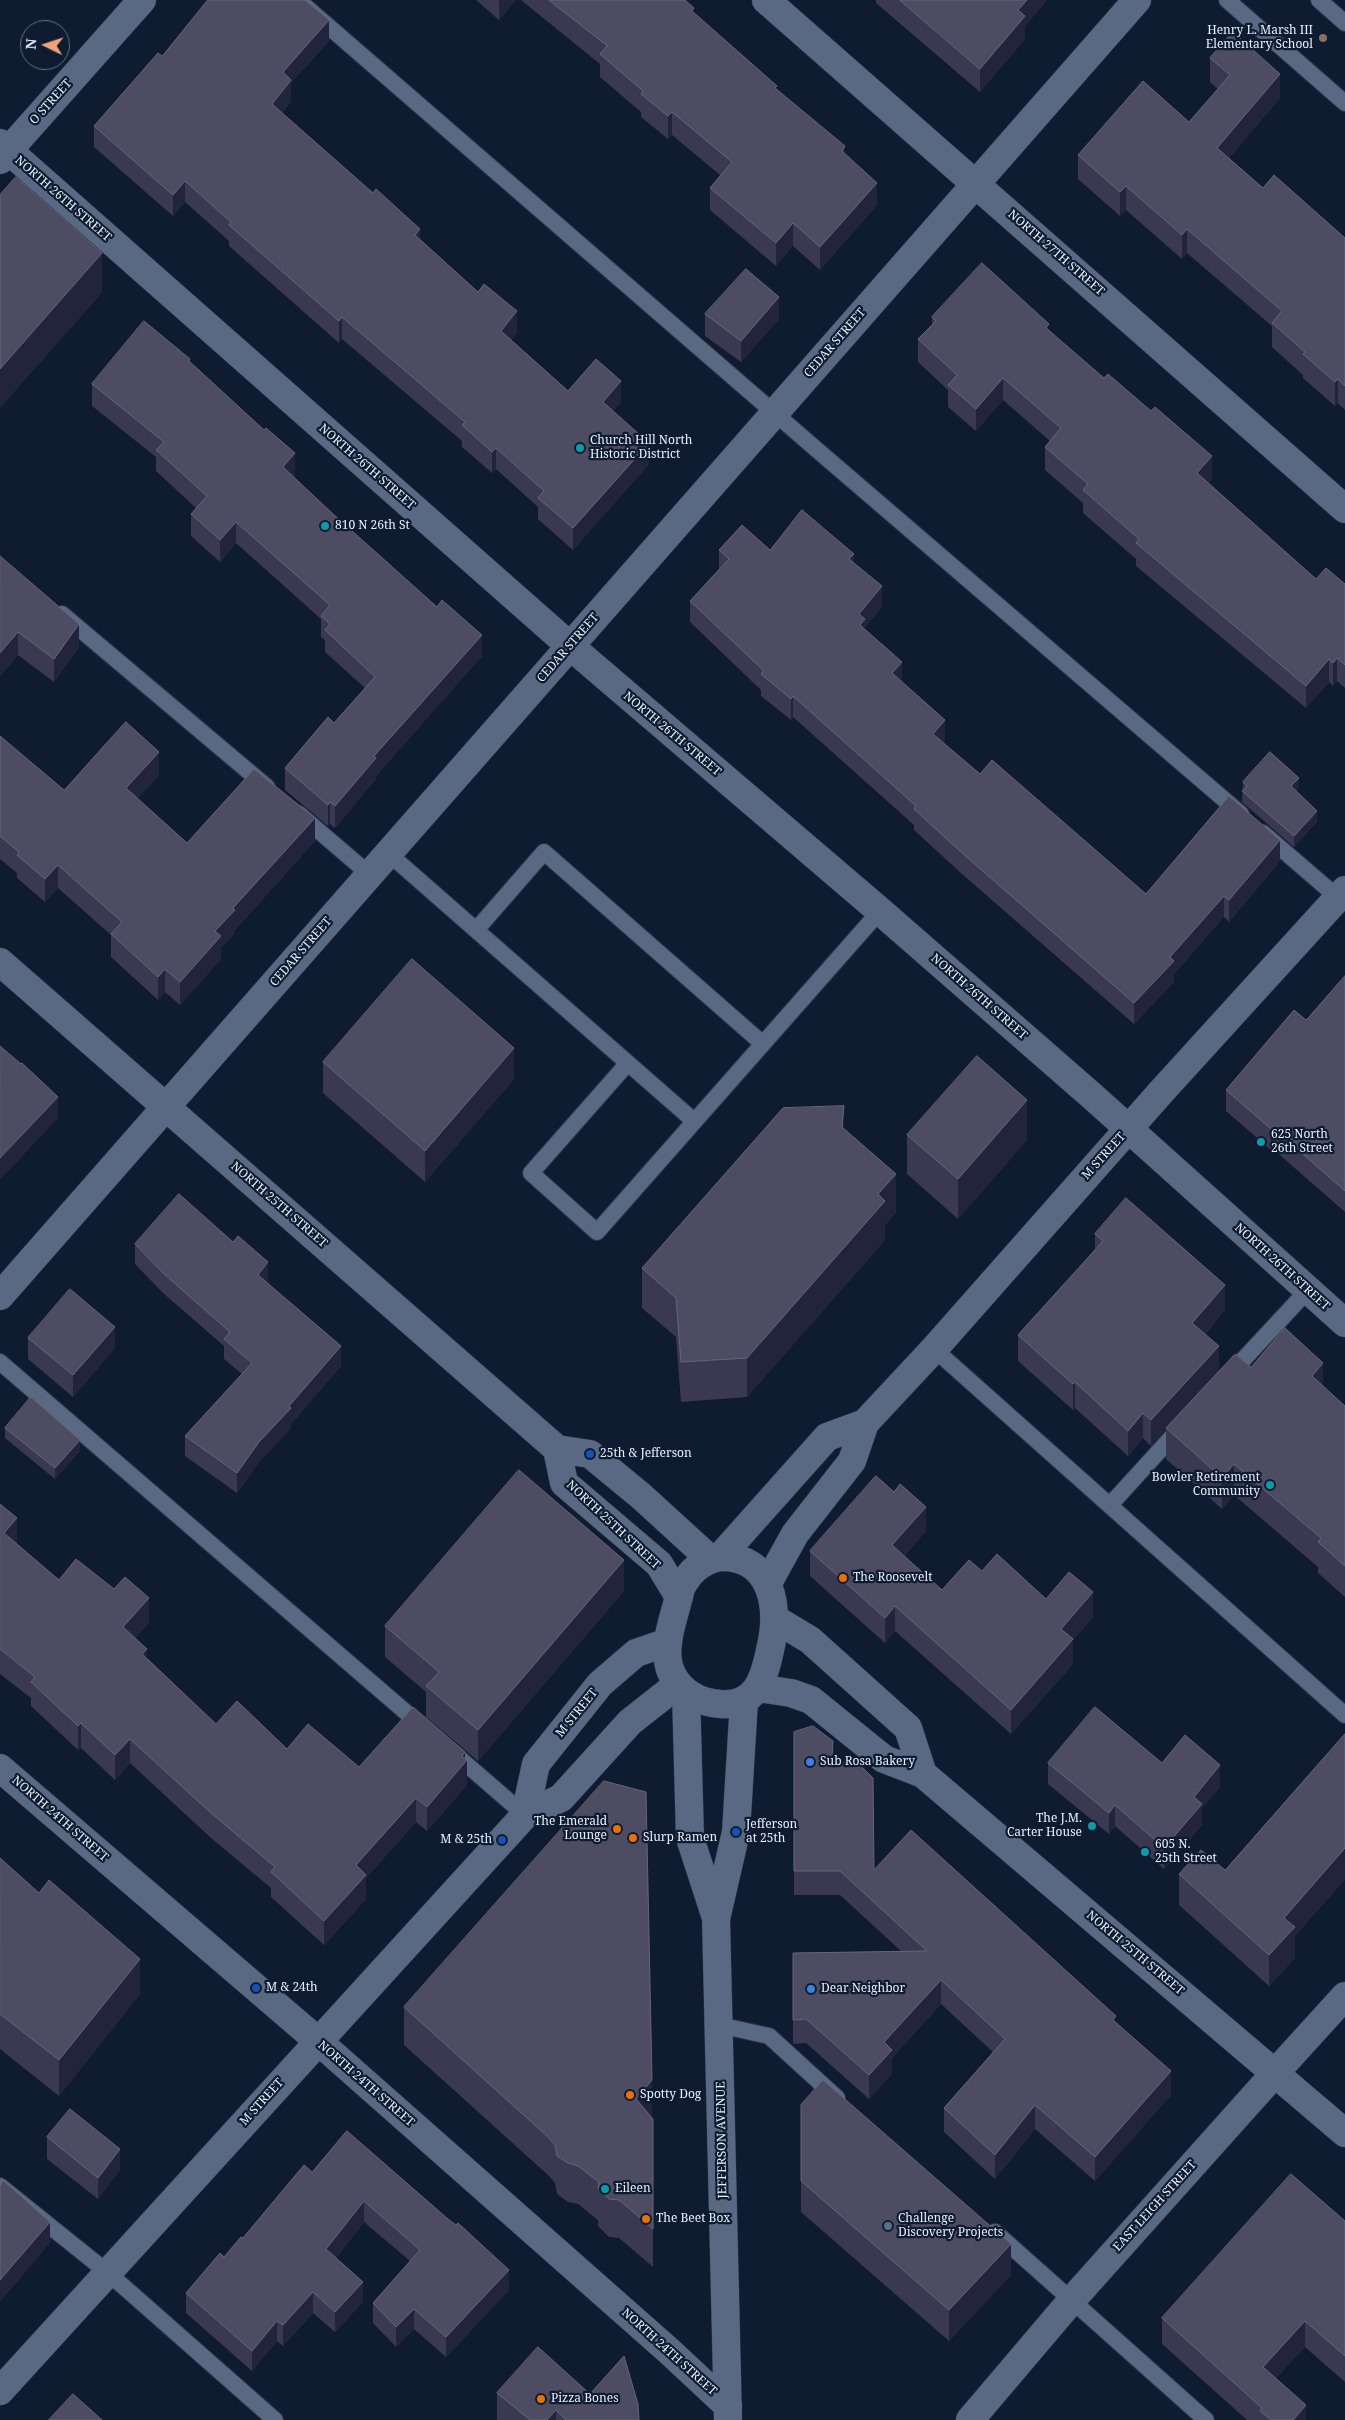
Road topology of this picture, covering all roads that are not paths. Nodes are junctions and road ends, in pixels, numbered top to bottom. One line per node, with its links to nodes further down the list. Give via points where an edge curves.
1 (142, 0): 9 (street, O STREET)
2 (298, 0): 11 (lane)
3 (766, 0): 10 (street, NORTH 27TH STREET)
4 (1136, 0): 10 (street, CEDAR STREET)
5 (1227, 0): 8 (lane)
6 (1319, 0): 7 (lane)
7 (1345, 23)
8 (1345, 103)
9 (3, 151): 14 (street, NORTH 26TH STREET)
10 (975, 184): 11 (street, CEDAR STREET); 12 (street, NORTH 27TH STREET)
11 (774, 413): 14 (street, CEDAR STREET); 17 (lane)
12 (1345, 508)
13 (52, 606): 16 (lane)
14 (570, 646): 15 (street, CEDAR STREET); 18 (street, NORTH 26TH STREET)
15 (388, 853): 16 (street, CEDAR STREET); 19 (lane)
16 (369, 874): 23 (street, CEDAR STREET)
17 (1343, 897): 25 (street, M STREET)
18 (880, 911): 21 (lane); 25 (street, NORTH 26TH STREET)
19 (476, 930): 21 (lane, via 544,852); 22 (lane)
20 (0, 962): 23 (street, NORTH 25TH STREET)
21 (763, 1044): 24 (lane)
22 (628, 1063): 24 (lane); 24 (lane, via 531,1173 597,1232)
23 (166, 1106): 27 (street, CEDAR STREET); 34 (street, NORTH 25TH STREET)
24 (694, 1121)
25 (1128, 1129): 26 (street, NORTH 26TH STREET); 29 (street, M STREET)
26 (1308, 1290): 28 (street, NORTH 26TH STREET); 31 (lane)
27 (0, 1296)
28 (1345, 1323)
29 (934, 1348): 33 (street, M STREET); 35 (lane)
30 (0, 1362): 46 (lane)
31 (1221, 1385)
32 (1195, 1413): 35 (lane)
33 (865, 1423): 36 (street, M STREET, via 827,1437); 37 (street, M STREET, via 852,1461 795,1534)
34 (557, 1449): 36 (street, via 590,1454); 38 (street, NORTH 25TH STREET, via 564,1483 659,1564)
35 (1110, 1505): 43 (lane)
36 (715, 1558): 37 (street, via 732,1557 750,1565); 38 (street, via 693,1570 681,1588)
37 (768, 1583): 39 (street)
38 (680, 1596): 40 (street)
39 (775, 1619): 42 (street, via 769,1655); 45 (street, via 810,1640 908,1728)
40 (668, 1642): 41 (street, via 668,1667); 46 (street, M STREET, via 636,1653 600,1684 536,1764)
41 (682, 1688): 42 (street, via 712,1704 736,1704); 46 (street, M STREET, via 630,1722 561,1798); 47 (street, JEFFERSON AVENUE, via 690,1838)
42 (751, 1694): 45 (street, NORTH 25TH STREET, via 791,1692 811,1700 884,1759); 47 (street, JEFFERSON AVENUE, via 736,1832)
43 (1345, 1715)
44 (0, 1768): 50 (street, NORTH 24TH STREET)
45 (923, 1774): 51 (street, NORTH 25TH STREET)
46 (525, 1815): 50 (street, M STREET)
47 (716, 1919): 49 (street, JEFFERSON AVENUE)
48 (1345, 1996): 51 (street, EAST LEIGH STREET)
49 (719, 2025): 52 (lane, via 769,2036); 59 (street, JEFFERSON AVENUE)
50 (318, 2041): 56 (street, M STREET); 59 (street, NORTH 24TH STREET, via 669,2351)
51 (1274, 2073): 53 (street, NORTH 25TH STREET); 57 (street, EAST LEIGH STREET)
52 (850, 2110)
53 (1345, 2133)
54 (0, 2186): 56 (lane)
55 (985, 2224): 57 (lane)
56 (107, 2272): 58 (street, M STREET); 60 (lane)
57 (1071, 2301): 61 (street, EAST LEIGH STREET); 62 (lane)
58 (0, 2392)
59 (728, 2413)
60 (275, 2420)
61 (970, 2420)
62 (1206, 2420)

